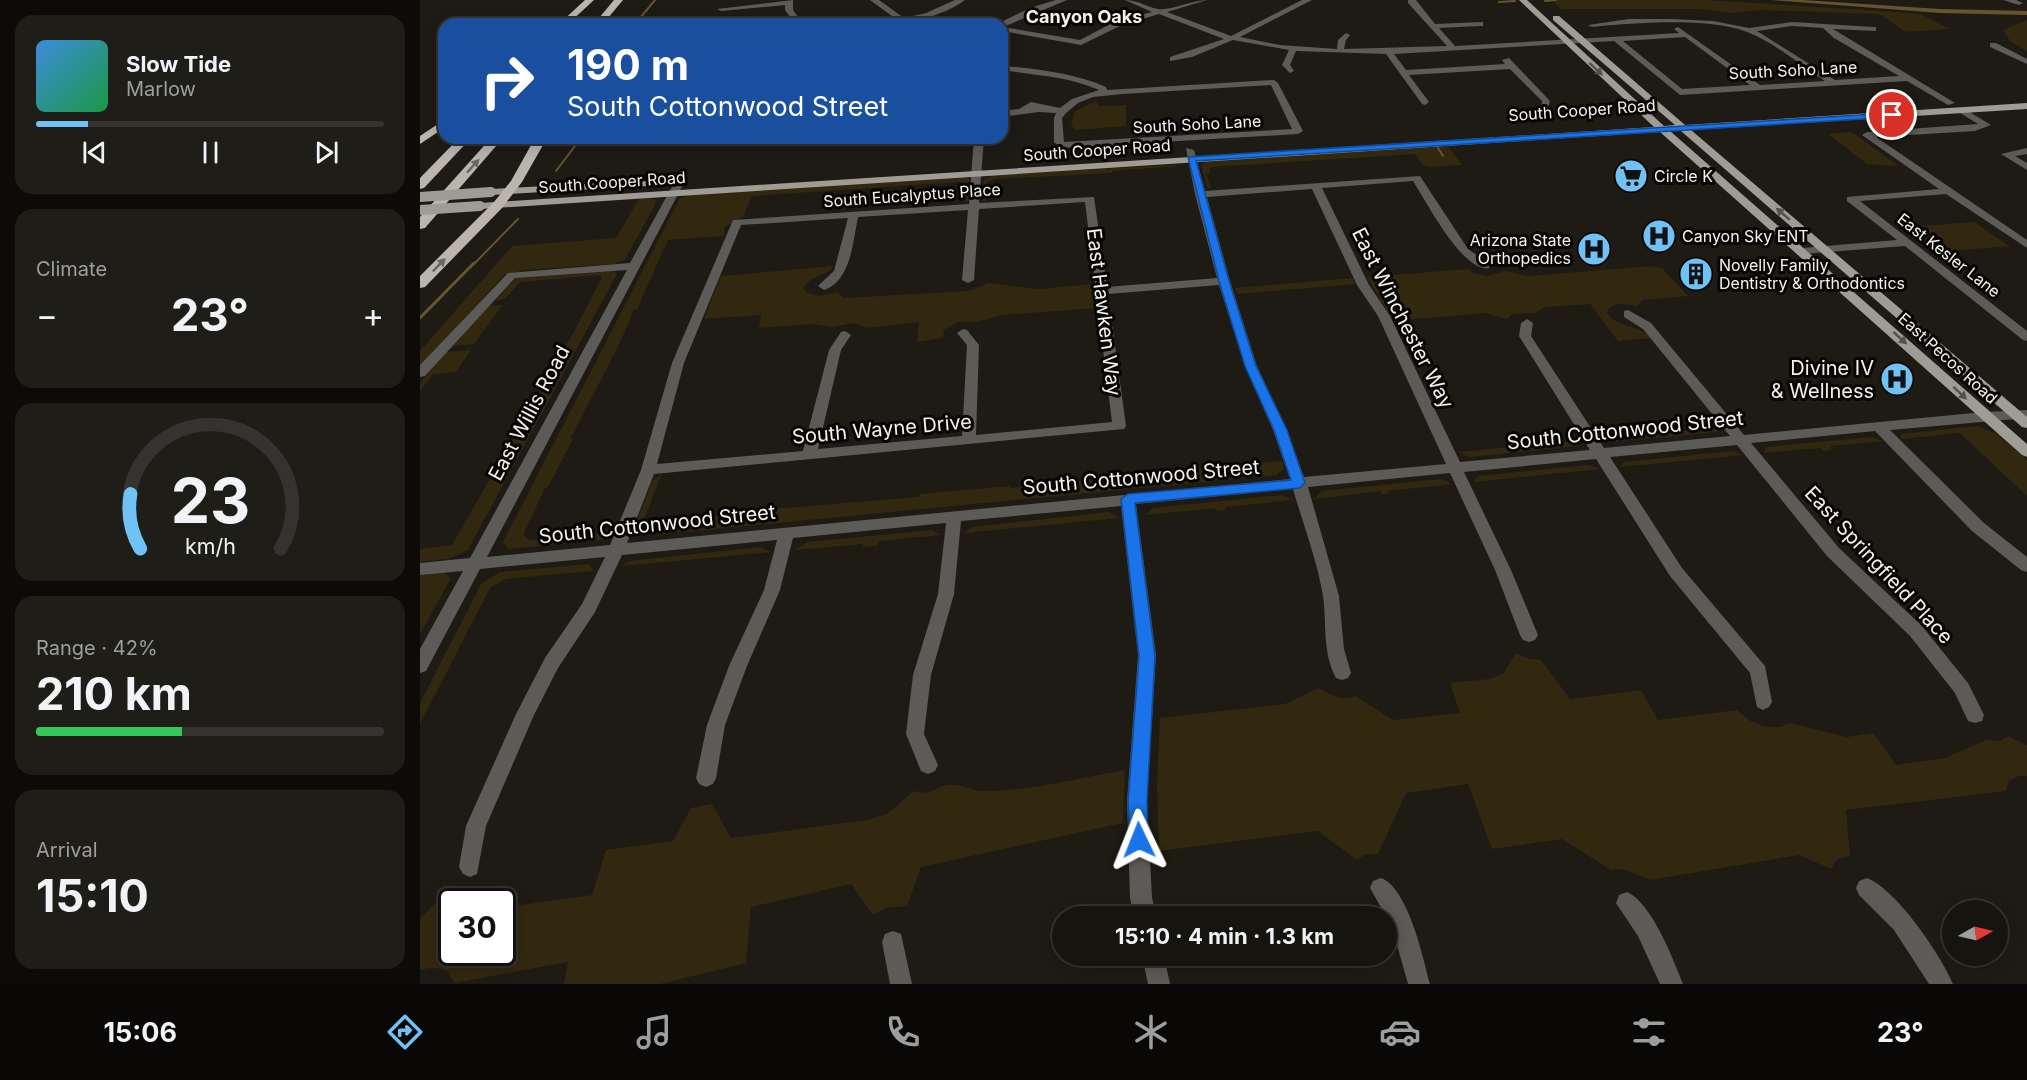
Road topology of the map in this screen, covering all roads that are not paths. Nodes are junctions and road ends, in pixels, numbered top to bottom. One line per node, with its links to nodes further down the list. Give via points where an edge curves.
1 (590, 0): 19 (highway)
2 (596, 0): 20 (highway)
3 (619, 0): 21 (highway)
4 (626, 0): 22 (highway)
5 (874, 0): 24 (street)
6 (961, 0): 25 (street)
7 (1063, 0): 27 (street)
8 (1129, 0): 18 (street)
9 (1203, 0): 18 (street)
10 (1308, 0): 37 (street)
11 (1412, 0): 31 (street)
12 (1523, 0): 39 (main road, East Pecos Road)
13 (1536, 0): 40 (main road, East Pecos Road)
14 (2007, 0): 16 (street)
15 (789, 2): 17 (street); 23 (street)
16 (2019, 3)
17 (721, 9)
18 (1159, 12): 32 (street, via 1119,23 1081,44); 37 (street)
19 (570, 18)
20 (579, 18)
21 (603, 18)
22 (612, 18)
23 (793, 18)
24 (899, 18)
25 (912, 18)
26 (1671, 21): 29 (street); 34 (street); 36 (street)
27 (1008, 24)
28 (1480, 24): 31 (street)
29 (1592, 25)
30 (1824, 25): 33 (street); 34 (street, via 1792,24); 53 (street)
31 (1433, 26): 43 (street)
32 (1008, 28)
33 (1873, 29)
34 (1749, 30): 54 (street)
35 (1346, 35): 45 (street)
36 (1688, 37): 38 (street); 55 (street)
37 (1229, 38): 44 (street); 47 (street)
38 (1618, 41): 40 (street); 55 (street, South Soho Lane, via 1680,92)
39 (1568, 43): 40 (street); 42 (street); 66 (main road, East Pecos Road, one-way to 66)
40 (1584, 43): 65 (main road, East Pecos Road)
41 (1993, 45): 48 (street)
42 (1494, 46): 43 (street); 49 (street)
43 (1453, 48): 46 (street)
44 (1293, 49): 45 (street); 51 (street, via 1286,65)
45 (1340, 52): 46 (street)
46 (1388, 52): 52 (street)
47 (1173, 59)
48 (2027, 62)
49 (1513, 66): 52 (street); 61 (street, via 1546,101)
50 (1008, 68): 56 (street, via 1085,81 1103,89)
51 (1290, 72)
52 (1403, 73): 58 (street)
53 (1908, 78): 54 (street, South Soho Lane); 59 (street)
54 (1834, 83): 55 (street, South Soho Lane)
55 (1758, 87)
56 (1103, 93): 62 (street, via 1075,101); 62 (street, South Soho Lane, via 1274,83 1298,131 1061,145 1057,126)
57 (2027, 99): 59 (main road, South Cooper Road)
58 (1425, 102)
59 (1951, 104): 65 (main road, South Cooper Road)
60 (2027, 106): 63 (main road, South Cooper Road)
61 (1544, 109)
62 (1062, 111): 64 (street)
63 (1964, 111): 68 (main road, South Cooper Road); 85 (street, via 1986,124 1867,135)
64 (1008, 112)
65 (1674, 119): 66 (main road, South Cooper Road); 68 (main road, East Pecos Road)
66 (1653, 120): 69 (main road, East Pecos Road); 76 (main road, South Cooper Road)
67 (438, 128): 70 (highway)
68 (1684, 128): 69 (main road, South Cooper Road); 96 (main road, East Pecos Road, one-way to 68)
69 (1663, 129): 76 (main road, South Cooper Road); 97 (main road, East Pecos Road)
70 (420, 141)
71 (459, 144): 80 (highway)
72 (492, 144): 93 (highway, one-way to 72)
73 (537, 144): 84 (highway)
74 (979, 144): 78 (street)
75 (2027, 151): 77 (street, via 2006,154)
76 (1190, 154): 78 (main road, South Cooper Road); 86 (street)
77 (2027, 167)
78 (978, 168): 79 (main road, South Cooper Road); 83 (main road, South Cooper Road); 90 (street)
79 (825, 173): 82 (main road, South Cooper Road); 83 (main road)
80 (420, 185)
81 (1316, 186): 86 (street); 99 (street, via 1416,178 1464,251); 120 (street, East Winchester Way, via 1363,285 1384,316)
82 (677, 187): 83 (main road, South Cooper Road); 84 (main road, South Cooper Road); 89 (main road, South Cooper Road); 98 (street, East Willis Road)
83 (740, 188)
84 (509, 190): 87 (main road, South Cooper Road, bridge); 89 (highway)
85 (1949, 191): 94 (street, East Kesler Lane, via 1851,199); 95 (street)
86 (1200, 194): 101 (street)
87 (420, 196)
88 (1090, 199): 90 (street, South Eucalyptus Place); 104 (street, East Hawken Way)
89 (498, 205): 91 (main road, South Cooper Road, bridge); 102 (highway, one-way to 89)
90 (975, 206): 92 (street, South Eucalyptus Place); 100 (street)
91 (420, 210)
92 (854, 214): 103 (street, via 839,272); 121 (street, South Eucalyptus Place, via 737,222 678,363)
93 (420, 225)
94 (1903, 239): 96 (street); 109 (street, East Kesler Lane)
95 (2027, 245)
96 (1819, 246): 97 (street); 112 (main road, East Pecos Road)
97 (1798, 248): 111 (main road, East Pecos Road, one-way to 111)
98 (634, 266): 110 (street, via 512,275); 127 (street, East Willis Road)
99 (1485, 266)
100 (968, 280)
101 (1224, 281): 104 (street); 122 (street, via 1251,366)
102 (420, 284)
103 (824, 286)
104 (1102, 291): 113 (street, East Hawken Way)
105 (1628, 314): 116 (street, East Springfield Place, via 1647,327)
106 (1527, 323): 118 (street, via 1525,336)
107 (963, 333): 115 (street, via 974,345)
108 (844, 335): 119 (street, via 835,350)
109 (2027, 337)
110 (420, 373)
111 (1984, 416): 112 (street, South Cottonwood Street); 114 (street, South Cottonwood Street); 117 (main road, East Pecos Road)
112 (2023, 418)
113 (1119, 426): 115 (street, South Wayne Drive)
114 (1879, 427): 116 (street, South Cottonwood Street); 128 (street, via 1978,526)
115 (969, 440): 119 (street, South Wayne Drive)
116 (1740, 440): 118 (street, South Cottonwood Street); 134 (street, East Springfield Place, via 1833,552 1916,631 1962,688)
117 (2027, 452)
118 (1600, 454): 120 (street, South Cottonwood Street); 133 (street, via 1676,572 1760,671)
119 (809, 455): 121 (street, South Wayne Drive)
120 (1455, 468): 122 (street, South Cottonwood Street); 130 (street, East Winchester Way)
121 (648, 470): 126 (street)
122 (1299, 483): 123 (street, South Cottonwood Street); 132 (street, via 1331,596 1335,650)
123 (1128, 499): 124 (street, South Cottonwood Street); 141 (street, via 1147,656 1137,801)
124 (954, 516): 125 (street, South Cottonwood Street); 135 (street, via 946,594 922,675 915,734)
125 (787, 532): 126 (street, South Cottonwood Street); 136 (street, via 772,590 716,725)
126 (616, 550): 127 (street, South Cottonwood Street); 137 (street, via 590,607 551,663 525,714 476,826)
127 (474, 563): 129 (street, South Cottonwood Street); 131 (street, East Willis Road)
128 (2027, 566)
129 (420, 569)
130 (1529, 635)
131 (420, 666)
132 (1342, 673)
133 (1763, 702)
134 (1975, 715)
135 (928, 765)
136 (706, 778)
137 (470, 867)
138 (1381, 888): 146 (street, via 1402,923)
139 (1867, 888): 148 (street, via 1902,922)
140 (1628, 903): 147 (street, via 1646,928)
141 (1143, 906)
142 (893, 942): 144 (street)
143 (1155, 966): 145 (street)
144 (901, 984)
145 (1159, 984)
146 (1419, 984)
147 (1672, 984)
148 (1942, 984)

